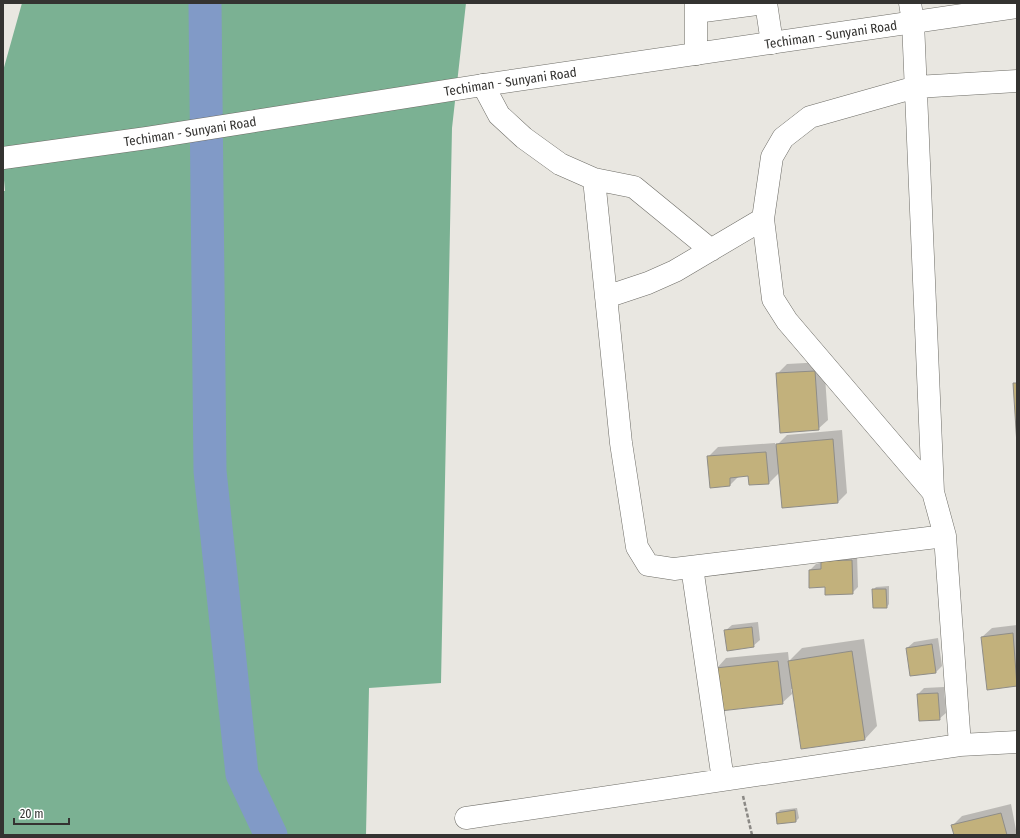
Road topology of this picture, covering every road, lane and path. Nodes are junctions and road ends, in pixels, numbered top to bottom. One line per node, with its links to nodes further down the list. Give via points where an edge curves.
1 (766, 3): 3 (street); 5 (street)
2 (1017, 7): 4 (street, Techiman - Sunyani Road)
3 (696, 8): 6 (street)
4 (911, 13): 5 (street, Techiman - Sunyani Road); 9 (street)
5 (772, 43): 6 (street, Techiman - Sunyani Road)
6 (696, 54): 8 (street, Techiman - Sunyani Road)
7 (1017, 81): 9 (street)
8 (483, 85): 10 (street, Techiman - Sunyani Road); 11 (street, via 499,115 524,138 560,164)
9 (916, 87): 12 (street, via 810,117 783,138 772,157); 15 (street)
10 (3, 158)
11 (594, 179): 13 (street, via 634,187); 14 (street)
12 (762, 219): 13 (street); 15 (street, via 773,299 787,321)
13 (711, 250): 14 (street, via 648,283)
14 (606, 296): 17 (street, via 621,443 637,547 648,564 674,569)
15 (933, 492): 16 (street)
16 (945, 536): 17 (street); 19 (street)
17 (692, 567): 20 (street)
18 (1017, 742): 19 (street)
19 (960, 745): 20 (street)
20 (732, 779): 21 (street); 22 (path)
21 (466, 818)
22 (752, 835)

